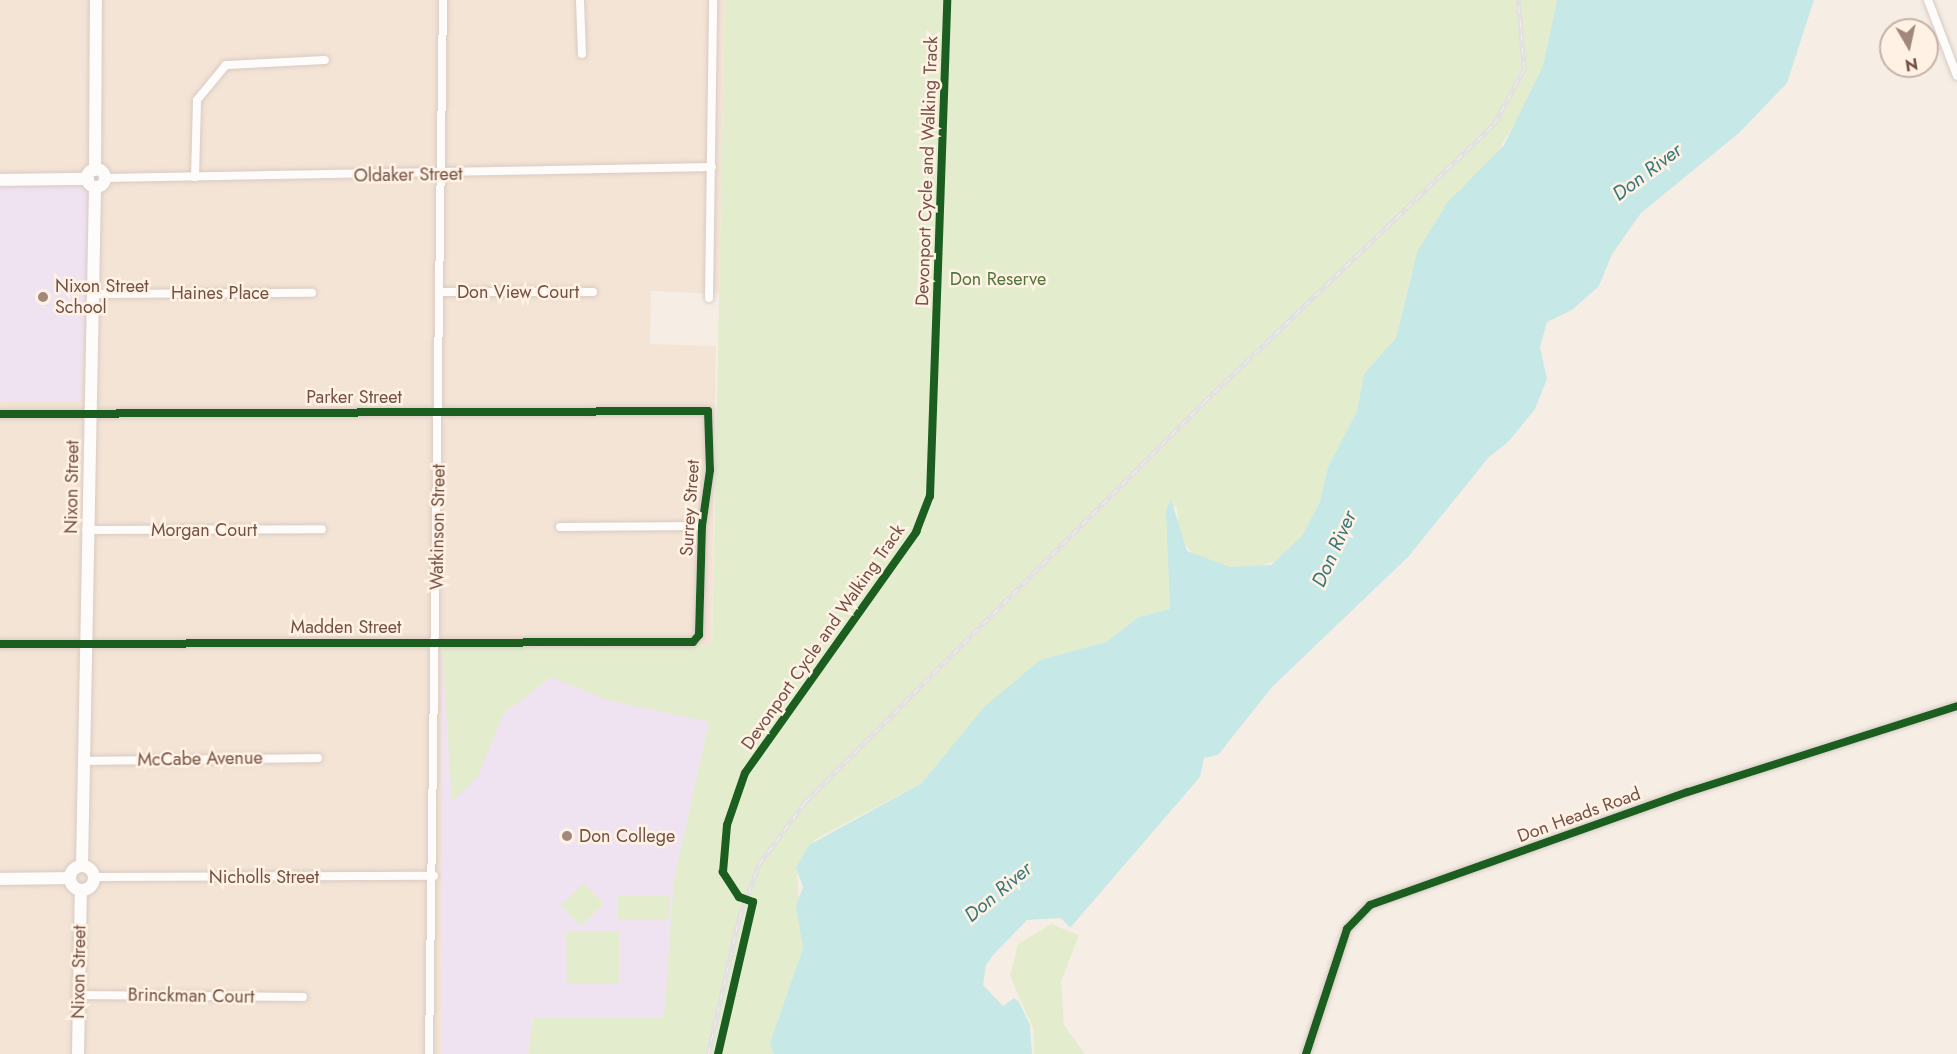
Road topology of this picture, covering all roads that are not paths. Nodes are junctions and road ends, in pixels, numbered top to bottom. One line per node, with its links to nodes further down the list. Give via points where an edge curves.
1 (96, 0): 12 (street, Nixon Street)
2 (443, 0): 10 (street, Watkinson Street)
3 (580, 0): 6 (street)
4 (713, 0): 9 (street)
5 (1928, 0): 8 (street)
6 (582, 54)
7 (325, 60): 11 (street, via 226,66 197,100)
8 (1957, 76)
9 (712, 167): 10 (street, Oldaker Street); 18 (street)
10 (444, 175): 11 (street, Oldaker Street); 14 (street, Watkinson Street)
11 (195, 177): 12 (street, Oldaker Street)
12 (96, 178): 13 (street, Oldaker Street); 17 (street, Nixon Street)
13 (0, 180)
14 (442, 292): 15 (street, Don View Court); 20 (street, Watkinson Street)
15 (593, 292)
16 (312, 293): 17 (street, Haines Place)
17 (93, 294): 21 (street, Nixon Street)
18 (709, 298)
19 (708, 411): 20 (street, Parker Street); 23 (street, Surrey Street, via 710,470)
20 (439, 412): 21 (street, Parker Street); 27 (street, Watkinson Street)
21 (88, 413): 22 (street, Parker Street); 26 (street, Nixon Street)
22 (0, 414)
23 (702, 526): 24 (street); 28 (street, Surrey Street, via 699,635)
24 (560, 527)
25 (322, 529): 26 (street, Morgan Court)
26 (86, 530): 29 (street, Nixon Street)
27 (436, 642): 28 (street, Madden Street); 29 (street, Madden Street); 35 (street, Watkinson Street)
28 (693, 642)
29 (85, 643): 30 (street, Madden Street); 33 (street, Nixon Street)
30 (0, 644)
31 (1957, 706): 44 (street, Don Heads Road, via 1688,792 1370,905 1347,929)
32 (318, 758): 33 (street, McCabe Avenue)
33 (83, 761): 34 (street, Nixon Street)
34 (82, 866): 36 (street); 37 (street)
35 (434, 876): 36 (street, Nicholls Street); 43 (street, Watkinson Street)
36 (94, 877): 39 (street)
37 (70, 878): 38 (street); 39 (street)
38 (0, 879)
39 (81, 890): 40 (street, Nixon Street)
40 (79, 995): 41 (street, Brinckman Court); 42 (street, Nixon Street)
41 (303, 997)
42 (78, 1054)
43 (429, 1054)
44 (1306, 1054)

